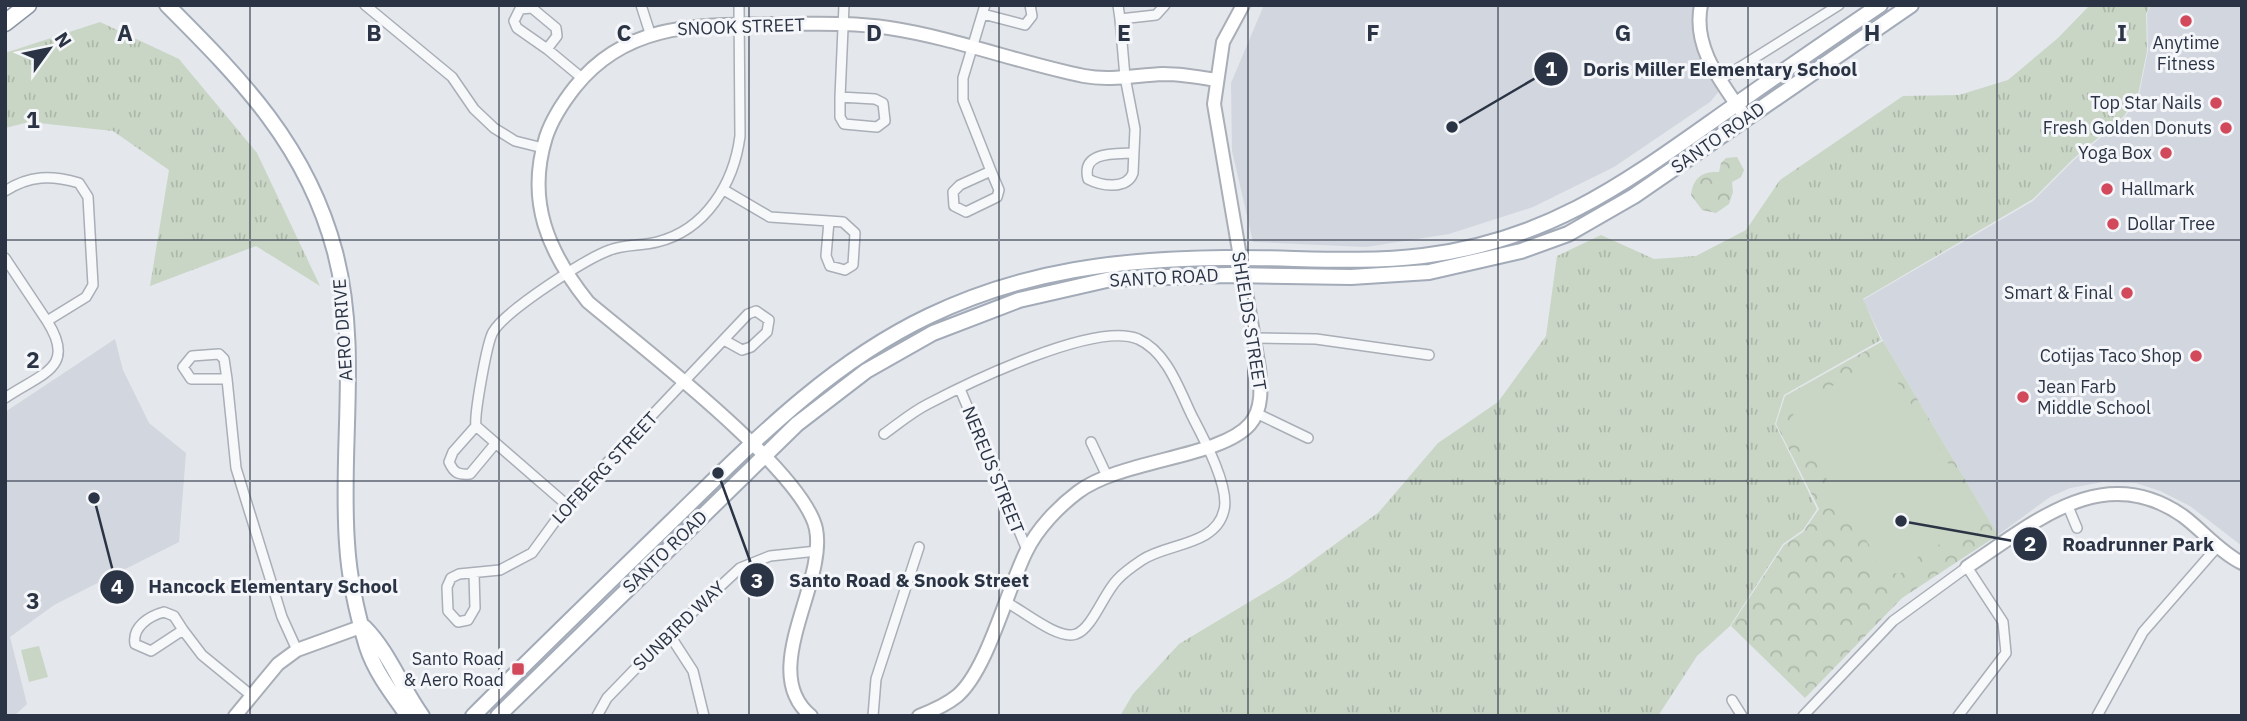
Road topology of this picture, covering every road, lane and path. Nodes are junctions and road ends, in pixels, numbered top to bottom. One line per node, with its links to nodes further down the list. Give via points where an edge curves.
1 (28, 5): 17 (highway)
2 (167, 5): 69 (main road, AERO DRIVE, via 267,111 317,198 335,251 348,348 346,542)
3 (365, 5): 30 (street, via 452,77 494,128 515,141)
4 (641, 5): 20 (street)
5 (739, 5): 18 (street)
6 (844, 5): 19 (street)
7 (1030, 5): 15 (street, via 1032,16 1025,25)
8 (1118, 5): 16 (street)
9 (1165, 5): 16 (street, via 1156,15)
10 (1243, 5): 26 (street, SHIELDS STREET, via 1223,42)
11 (1701, 5): 25 (street, via 1701,38 1707,59)
12 (1839, 5): 25 (street)
13 (1880, 5): 28 (main road, SANTO ROAD)
14 (1911, 5): 29 (main road, SANTO ROAD)
15 (984, 10): 21 (street)
16 (1120, 19): 23 (street)
17 (5, 23)
18 (739, 24): 19 (street, SNOOK STREET); 20 (street, SNOOK STREET); 33 (street, via 740,136 738,156)
19 (842, 24): 21 (street, SNOOK STREET, via 890,28); 27 (street)
20 (650, 33): 24 (street, SNOOK STREET, via 615,51)
21 (972, 47): 23 (street, SNOOK STREET, via 1085,76); 32 (street, via 963,78 963,100)
22 (547, 49): 22 (street, via 557,36 552,22 532,8 520,9 515,15 517,28); 24 (street)
23 (1125, 77): 26 (street, SNOOK STREET, via 1166,74); 31 (street, via 1134,117)
24 (582, 78): 30 (street, SNOOK STREET, via 548,129)
25 (1721, 79): 28 (street)
26 (1216, 80): 37 (street, SHIELDS STREET, via 1216,129)
27 (840, 97): 27 (street, via 844,124 877,127 885,121 883,103)
28 (1736, 104): 29 (street); 37 (main road, SANTO ROAD, via 1588,205 1513,236 1423,256)
29 (1746, 118): 39 (main road, SANTO ROAD, via 1595,220 1521,251 1429,272 1351,277)
30 (542, 148): 38 (street, SNOOK STREET, via 538,183 542,218 552,251)
31 (1133, 153): 31 (street, via 1101,154 1091,160 1088,178 1122,185 1131,179)
32 (991, 171): 32 (street, via 960,185 953,192 954,206 966,212 998,197)
33 (724, 190): 35 (street, via 770,217); 38 (street, via 678,234 658,242 612,248)
34 (5, 191): 40 (street, via 40,176 58,177 79,183 88,197 93,285 86,297)
35 (829, 221): 35 (street, via 826,257 835,270 845,270 855,261 855,233 843,222)
36 (5, 258): 40 (street)
37 (1239, 258): 39 (street, SHIELDS STREET); 54 (main road, SANTO ROAD, via 1110,263 1015,283 954,305 856,357)
38 (566, 275): 45 (street, SNOOK STREET, via 588,302); 49 (street, via 503,318 492,334)
39 (1243, 275): 41 (street, SHIELDS STREET); 56 (main road, SANTO ROAD, via 1111,279 1019,300 957,322 866,371)
40 (47, 321): 47 (street, via 59,340 61,353 56,364)
41 (1254, 338): 43 (street, via 1316,338); 48 (street, SHIELDS STREET, via 1261,381)
42 (724, 340): 42 (street, LOFBERG STREET, via 742,350 751,347 769,328 769,320 756,311 748,314); 45 (street, LOFBERG STREET)
43 (1429, 355)
44 (227, 379): 44 (street, via 219,354 192,356 183,367 191,379); 72 (street, via 236,468 282,617)
45 (684, 384): 54 (street, SNOOK STREET); 59 (street, LOFBERG STREET)
46 (960, 389): 50 (street, via 925,405); 55 (street, via 1038,354 1096,340 1136,338 1160,356); 63 (street, NEREUS STREET)
47 (5, 398)
48 (1256, 413): 51 (street); 55 (street, SHIELDS STREET, via 1237,435)
49 (476, 426): 53 (street); 53 (street, via 453,452 449,462 453,471 470,474)
50 (884, 434)
51 (1308, 438)
52 (1091, 442): 57 (street)
53 (495, 444): 59 (street)
54 (751, 444): 56 (street, SNOOK STREET); 78 (main road, SANTO ROAD)
55 (1208, 446): 57 (street, SHIELDS STREET); 68 (street, via 1225,510 1216,527 1204,537 1154,552 1129,568 1103,598 1085,629 1061,635)
56 (764, 455): 64 (street, SNOOK STREET, via 810,509); 79 (main road, SANTO ROAD)
57 (1107, 476): 63 (street, SHIELDS STREET, via 1079,491 1051,516)
58 (2067, 504): 60 (street); 61 (street, via 2084,497 2128,494 2162,504); 66 (street)
59 (567, 505): 67 (street, LOFBERG STREET, via 525,558 500,570)
60 (2077, 528)
61 (2218, 546): 65 (street); 88 (street, via 2143,632)
62 (919, 547): 83 (street, via 876,679)
63 (1027, 550): 68 (street, SHIELDS STREET)
64 (817, 551): 71 (street, SUNBIRD WAY, via 770,556 740,568); 82 (street, SNOOK STREET, via 814,576 796,626 790,671 799,702)
65 (2242, 563)
66 (1967, 567): 86 (street, via 1893,621); 87 (street, via 2003,622 2006,653)
67 (474, 574): 67 (street, LOFBERG STREET, via 459,574 447,587 448,611 458,622 468,620 475,608)
68 (1006, 602): 84 (street, SHIELDS STREET, via 976,672 958,696)
69 (363, 626): 72 (street); 76 (main road, AERO DRIVE, via 374,662); 77 (main road, AERO DRIVE, via 378,642)
70 (183, 630): 70 (street, via 174,616 160,613 138,627 135,644 151,651); 73 (street, via 202,655)
71 (669, 634): 80 (street, SUNBIRD WAY, via 607,698); 81 (street, via 694,671)
72 (297, 650): 73 (street, via 278,664)
73 (252, 696): 75 (street)
74 (1732, 700): 85 (street)
75 (235, 716)
76 (408, 716)
77 (422, 716)
78 (473, 716)
79 (498, 716)
80 (597, 716)
81 (704, 716)
82 (811, 716)
83 (873, 716)
84 (919, 716)
85 (1742, 716)
86 (1803, 716)
87 (1958, 716)
88 (2097, 716)

